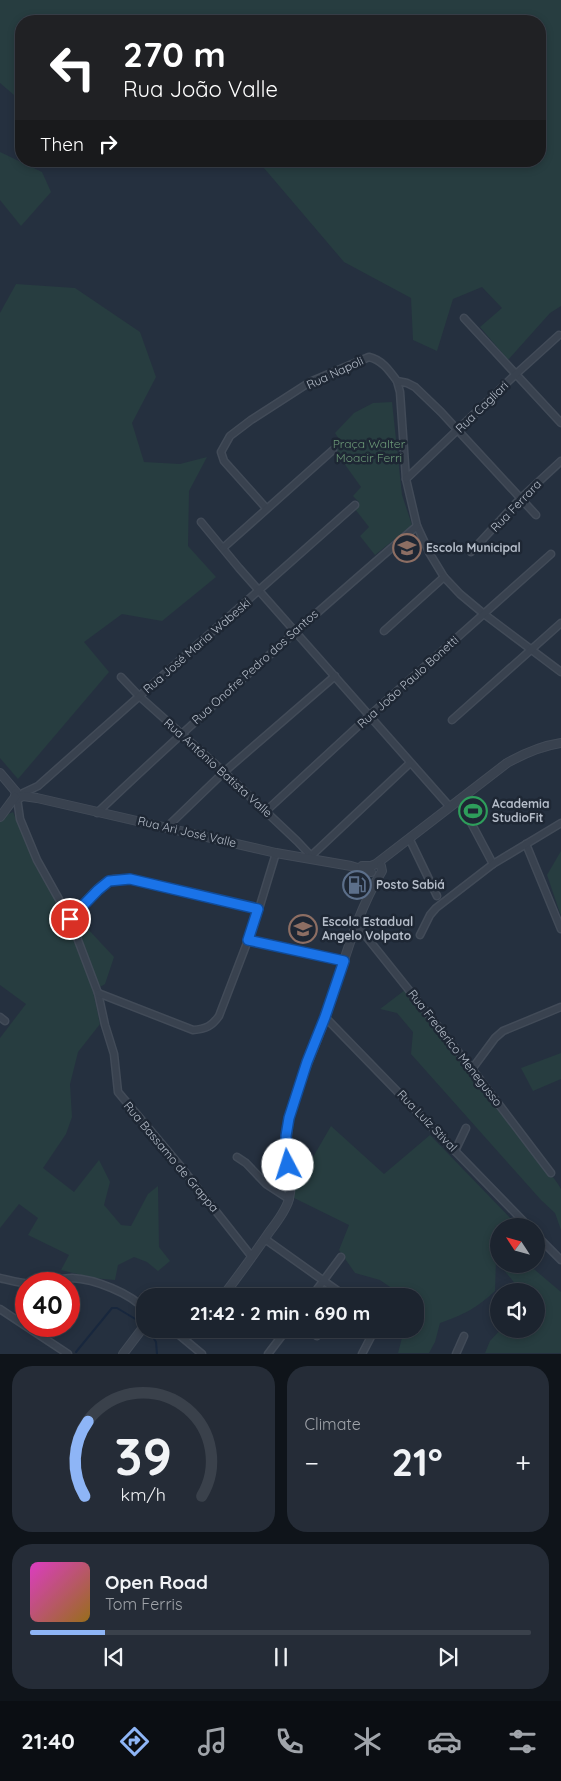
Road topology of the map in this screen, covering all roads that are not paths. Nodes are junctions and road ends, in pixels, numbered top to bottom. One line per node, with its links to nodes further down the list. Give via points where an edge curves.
1 (464, 318): 3 (street)
2 (558, 335): 3 (street, Rua Cagliari)
3 (516, 374): 5 (street); 6 (street, Rua Cagliari)
4 (397, 381): 6 (street, Rua Napoli, via 415,387); 9 (street); 12 (street, Rua Napoli, via 386,366 369,357 310,382 230,436 221,452 224,460)
5 (561, 423)
6 (457, 431): 9 (street, Rua Cagliari); 10 (street, Rua Napoli)
7 (333, 450): 12 (street)
8 (561, 460): 10 (street, Rua Ferrara)
9 (406, 479): 15 (street)
10 (520, 500): 13 (street, Rua Napoli); 17 (street, Rua Ferrara)
11 (355, 505): 20 (street, Rua José Maria Wabeski)
12 (266, 508): 16 (street)
13 (536, 516)
14 (201, 522): 16 (street)
15 (417, 526): 19 (street); 24 (street, Rua Onofre Pedro dos Santos)
16 (223, 548): 20 (street)
17 (470, 552)
18 (551, 554): 21 (street, Rua João Paulo Bonetti)
19 (444, 577): 21 (street); 23 (street)
20 (259, 591): 24 (street); 29 (street, Rua José Maria Wabeski)
21 (484, 614): 25 (street); 30 (street, Rua João Paulo Bonetti)
22 (561, 623): 25 (street)
23 (384, 631)
24 (294, 632): 27 (street); 32 (street, Rua Onofre Pedro dos Santos)
25 (532, 649): 26 (street); 31 (street)
26 (561, 672)
27 (335, 676): 30 (street); 35 (street)
28 (121, 677): 29 (street, Rua Antônio Batista Valle)
29 (139, 696): 32 (street, Rua Antônio Batista Valle); 37 (street, Rua José Maria Wabeski)
30 (369, 716): 34 (street); 42 (street, Rua João Paulo Bonetti)
31 (452, 720)
32 (181, 734): 35 (street, Rua Antônio Batista Valle); 43 (street, Rua Onofre Pedro dos Santos)
33 (561, 743): 40 (street, via 544,745 522,754)
34 (410, 763): 41 (street); 50 (street)
35 (224, 772): 42 (street, Rua Antônio Batista Valle); 46 (street)
36 (0, 774): 38 (street)
37 (38, 786): 38 (street, Rua José Maria Wabeski); 39 (street)
38 (17, 798): 39 (street, Rua Ari José Valle); 44 (street); 55 (street, Rua Bassamo de Grappa, via 20,819 37,860)
39 (37, 798): 43 (street, Rua Ari José Valle)
40 (459, 800): 41 (street); 51 (street)
41 (450, 807): 47 (street)
42 (266, 811): 50 (street, Rua Antônio Batista Valle)
43 (97, 813): 46 (street, Rua Ari José Valle)
44 (0, 817)
45 (561, 823): 48 (street)
46 (167, 828): 49 (street, Rua Ari José Valle)
47 (410, 840): 52 (street, via 393,851); 53 (street)
48 (526, 844): 51 (street); 57 (street)
49 (276, 853): 50 (street, Rua Ari José Valle); 54 (street)
50 (312, 857): 52 (street, Rua Ari José Valle)
51 (493, 864): 58 (street, via 436,908)
52 (376, 870): 56 (street)
53 (437, 896)
54 (258, 909): 55 (street, via 119,879 109,881); 59 (street)
55 (70, 919): 61 (street, Rua Bassamo de Grappa)
56 (357, 925): 60 (street); 64 (street, Rua Frederico Menegusso)
57 (561, 929)
58 (420, 936)
59 (248, 940): 60 (street); 61 (street, via 219,1016 212,1025 202,1029 193,1030)
60 (344, 961): 63 (street)
61 (98, 993): 73 (street, Rua Bassamo de Grappa, via 114,1054 118,1092)
62 (561, 1007): 64 (street, via 503,1031)
63 (325, 1017): 66 (street, Rua Luíz Stival); 69 (street, via 289,1118 286,1136 290,1180)
64 (472, 1069): 68 (street, Rua Frederico Menegusso)
65 (466, 1128): 66 (street)
66 (456, 1151): 70 (street, Rua Luíz Stival)
67 (236, 1157): 69 (street)
68 (551, 1173)
69 (288, 1200): 71 (street)
70 (520, 1218)
71 (265, 1239): 73 (street); 77 (street)
72 (545, 1244): 75 (street)
73 (252, 1257): 78 (street)
74 (341, 1257): 77 (street)
75 (561, 1260)
76 (0, 1278): 81 (street, via 37,1284 72,1278 89,1281 128,1296)
77 (324, 1281): 79 (street); 80 (street)
78 (229, 1288)
79 (318, 1288)
80 (334, 1288)
81 (136, 1303)
82 (0, 1309): 90 (street)
83 (136, 1336): 91 (street)
84 (464, 1336): 95 (street)
85 (183, 1338): 89 (street)
86 (192, 1338): 89 (street)
87 (280, 1338): 93 (street)
88 (370, 1338): 94 (street)
89 (192, 1346): 92 (street)
90 (68, 1354)
91 (123, 1354)
92 (202, 1354)
93 (268, 1354)
94 (362, 1354)
95 (456, 1354)

